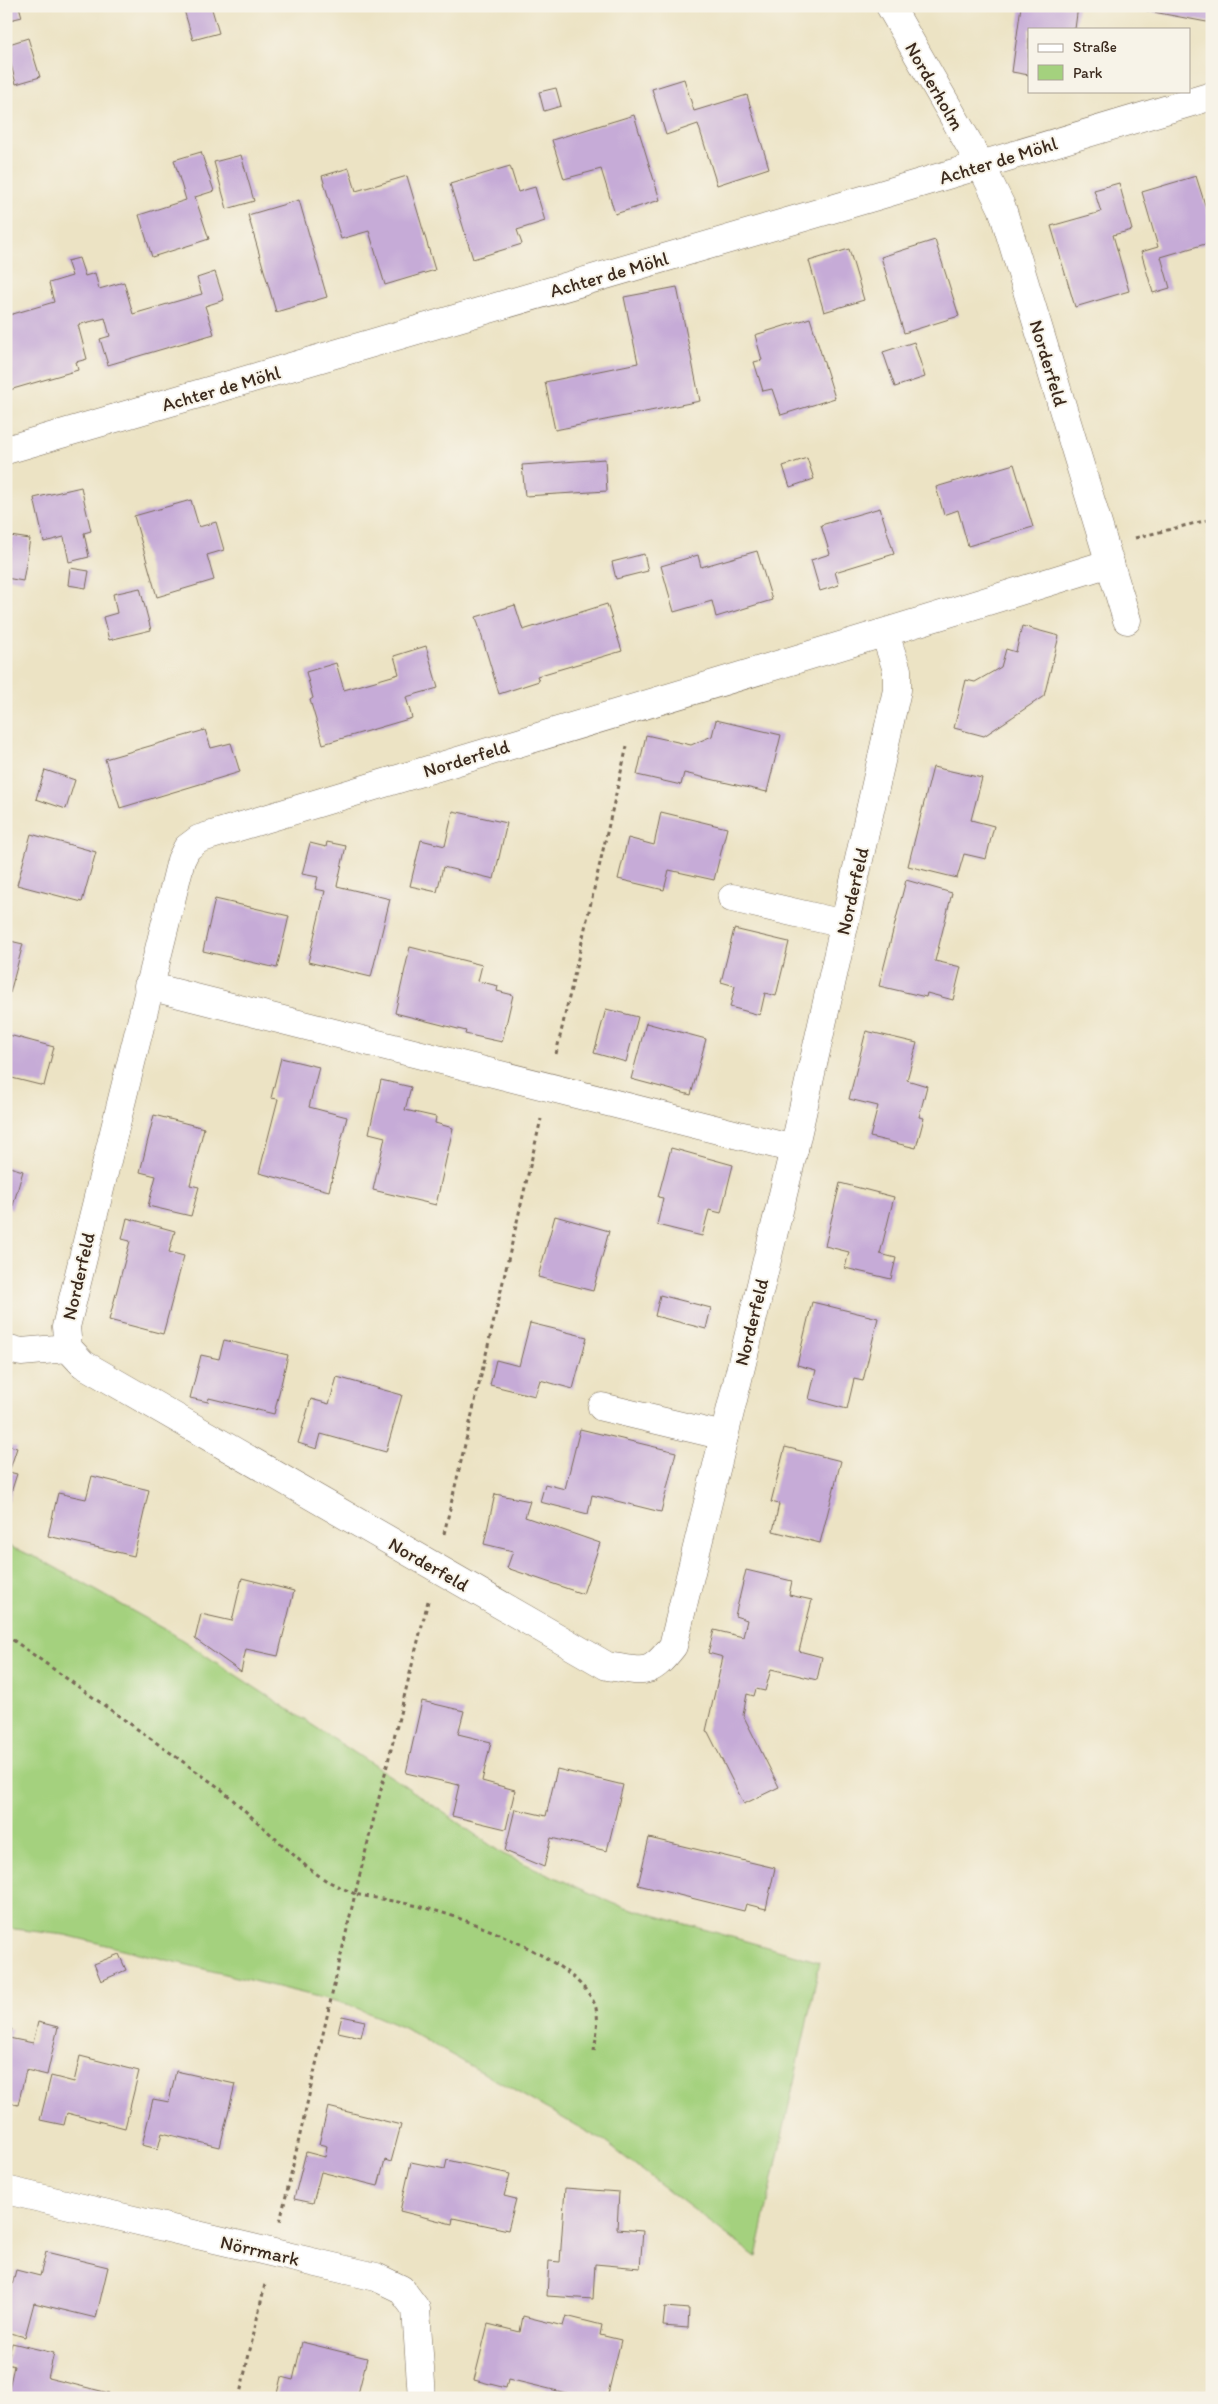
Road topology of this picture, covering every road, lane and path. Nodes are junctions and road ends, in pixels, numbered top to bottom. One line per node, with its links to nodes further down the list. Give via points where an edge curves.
1 (890, 6): 3 (street, Norderholm)
2 (1212, 96): 3 (street, Achter de Möhl)
3 (981, 165): 4 (street, Achter de Möhl); 6 (street, Norderfeld, via 1002,208)
4 (6, 450)
5 (1212, 519): 6 (path, via 1124,541)
6 (1110, 563): 7 (street, Norderfeld); 8 (street, Norderfeld)
7 (1127, 620)
8 (885, 634): 9 (street, Norderfeld); 11 (street, Norderfeld, via 897,670 897,690)
9 (636, 706): 12 (street, Norderfeld, via 198,839 187,848 181,860); 13 (path)
10 (732, 898): 11 (street)
11 (844, 924): 14 (street, Norderfeld)
12 (148, 986): 13 (street); 16 (street, Norderfeld, via 66,1327)
13 (548, 1087): 14 (street); 19 (path)
14 (794, 1149): 18 (street, Norderfeld)
15 (6, 1348): 16 (street, via 21,1352)
16 (68, 1348): 19 (street, Norderfeld, via 83,1364)
17 (602, 1407): 18 (street)
18 (724, 1436): 19 (street, Norderfeld, via 673,1646 659,1663 646,1671 607,1666)
19 (436, 1568): 21 (path)
20 (6, 1635): 21 (path, via 221,1789 308,1868 326,1881)
21 (355, 1894): 22 (path, via 427,1908 490,1930 561,1967 582,1986 595,2006 598,2028); 24 (path)
22 (594, 2051)
23 (6, 2190): 24 (street, Nörrmark)
24 (272, 2253): 25 (path); 26 (street, Nörrmark, via 376,2277 401,2289 416,2309)
25 (238, 2398)
26 (422, 2398)

